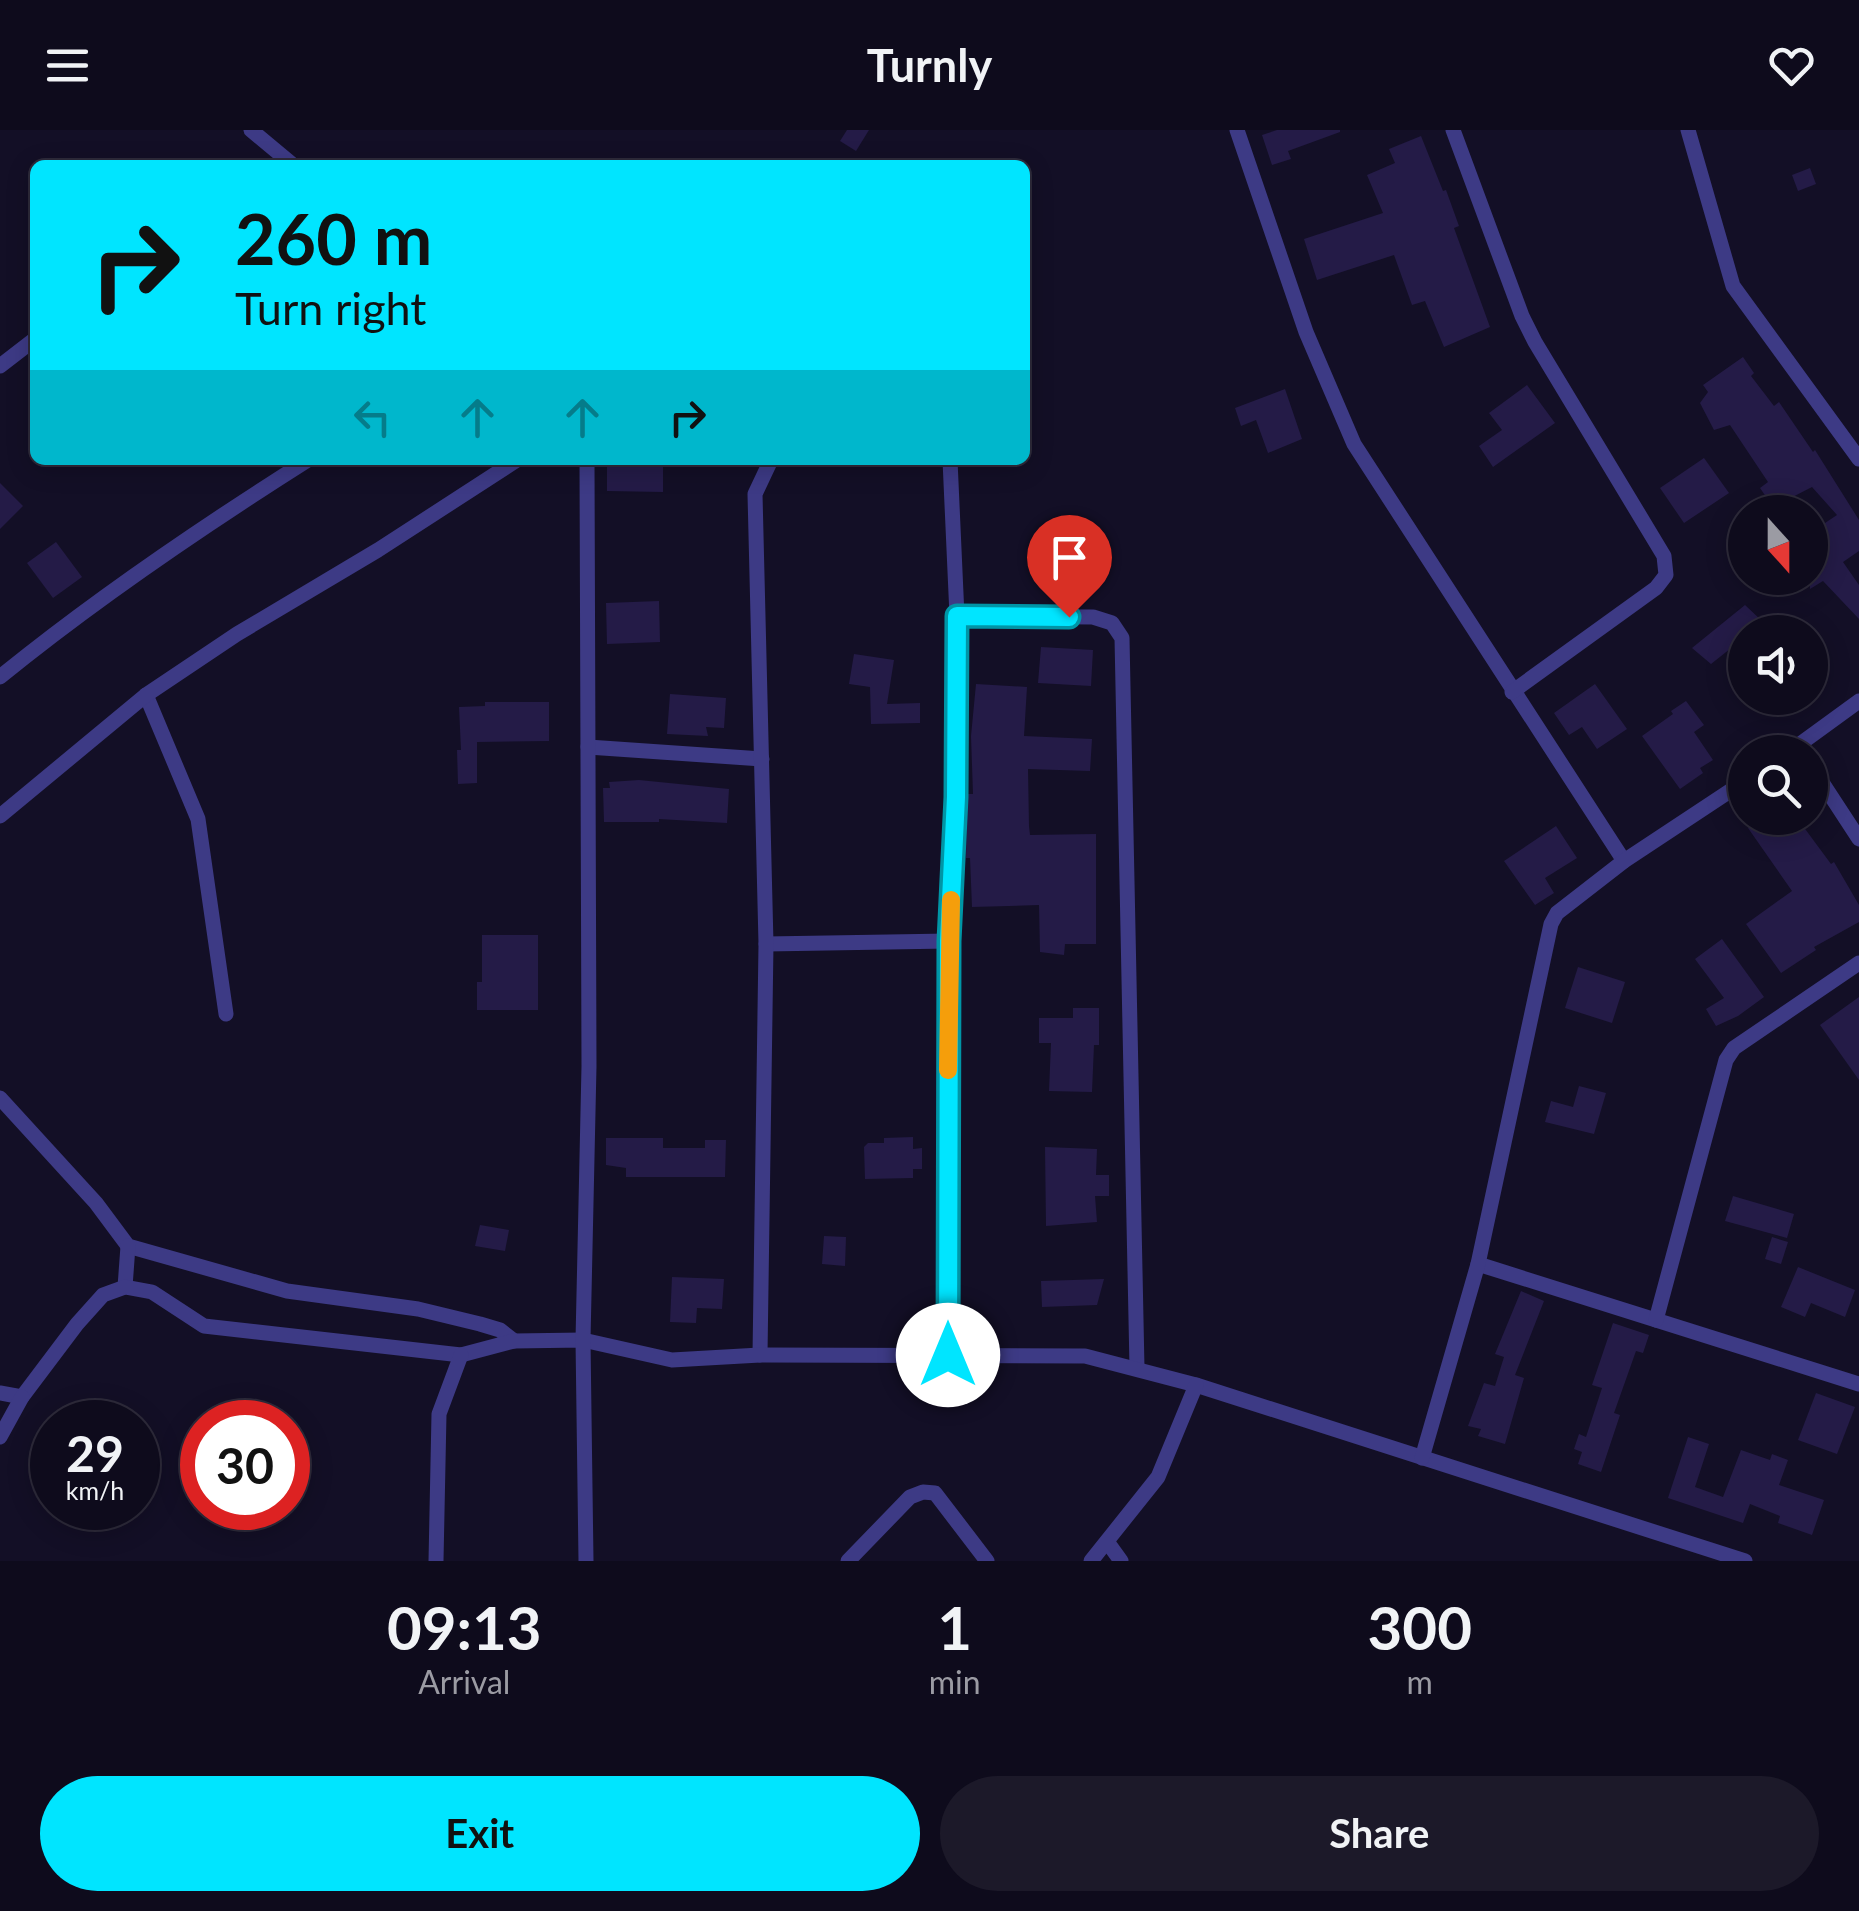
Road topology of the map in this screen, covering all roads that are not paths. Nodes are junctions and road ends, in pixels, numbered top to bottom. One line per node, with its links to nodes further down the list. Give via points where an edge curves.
1 (250, 130): 5 (street)
2 (1238, 130): 16 (street, via 1306,332 1354,444)
3 (1453, 130): 16 (street, via 1522,316 1664,556 1666,575)
4 (1688, 130): 8 (street, via 1734,286)
5 (286, 160)
6 (30, 342): 7 (street)
7 (0, 366)
8 (1859, 459)
9 (301, 465): 15 (street)
10 (510, 465): 17 (street)
11 (587, 465): 20 (street)
12 (769, 465): 21 (street, via 755,494)
13 (950, 465): 14 (street)
14 (957, 616): 27 (street); 41 (street, via 1093,617 1112,623 1122,638)
15 (0, 677)
16 (1512, 692): 26 (street)
17 (146, 695): 24 (street); 30 (street, via 198,820)
18 (1859, 701): 19 (street)
19 (1815, 735)
20 (588, 748): 21 (street); 36 (street)
21 (762, 759): 28 (street)
22 (1728, 792): 26 (street)
23 (1828, 792): 25 (street)
24 (0, 816)
25 (1859, 839)
26 (1624, 860): 33 (street, via 1551,924)
27 (949, 941): 28 (street); 40 (street)
28 (766, 944): 39 (street)
29 (1859, 964): 35 (street, via 1734,1048 1726,1060)
30 (226, 1014)
31 (0, 1098): 32 (street)
32 (128, 1246): 34 (street); 37 (street, via 288,1290 480,1324)
33 (1478, 1264): 35 (street); 47 (street)
34 (125, 1287): 38 (street, via 152,1292 204,1326); 45 (street, via 103,1295)
35 (1656, 1320): 42 (street)
36 (583, 1340): 37 (street); 39 (street, via 672,1360); 50 (street)
37 (514, 1341): 38 (street)
38 (461, 1355): 49 (street, via 439,1414)
39 (760, 1355): 40 (street)
40 (948, 1355): 41 (street, via 1085,1356)
41 (1136, 1368): 43 (street)
42 (1859, 1384)
43 (1196, 1386): 47 (street); 48 (street, via 1158,1478)
44 (0, 1394): 45 (street)
45 (22, 1397): 46 (street)
46 (0, 1437)
47 (1422, 1458): 55 (street)
48 (1108, 1543): 53 (street); 54 (street)
49 (436, 1561)
50 (586, 1561)
51 (848, 1561): 52 (street, via 910,1497 935,1492)
52 (987, 1561)
53 (1090, 1561)
54 (1121, 1561)
55 (1745, 1561)

